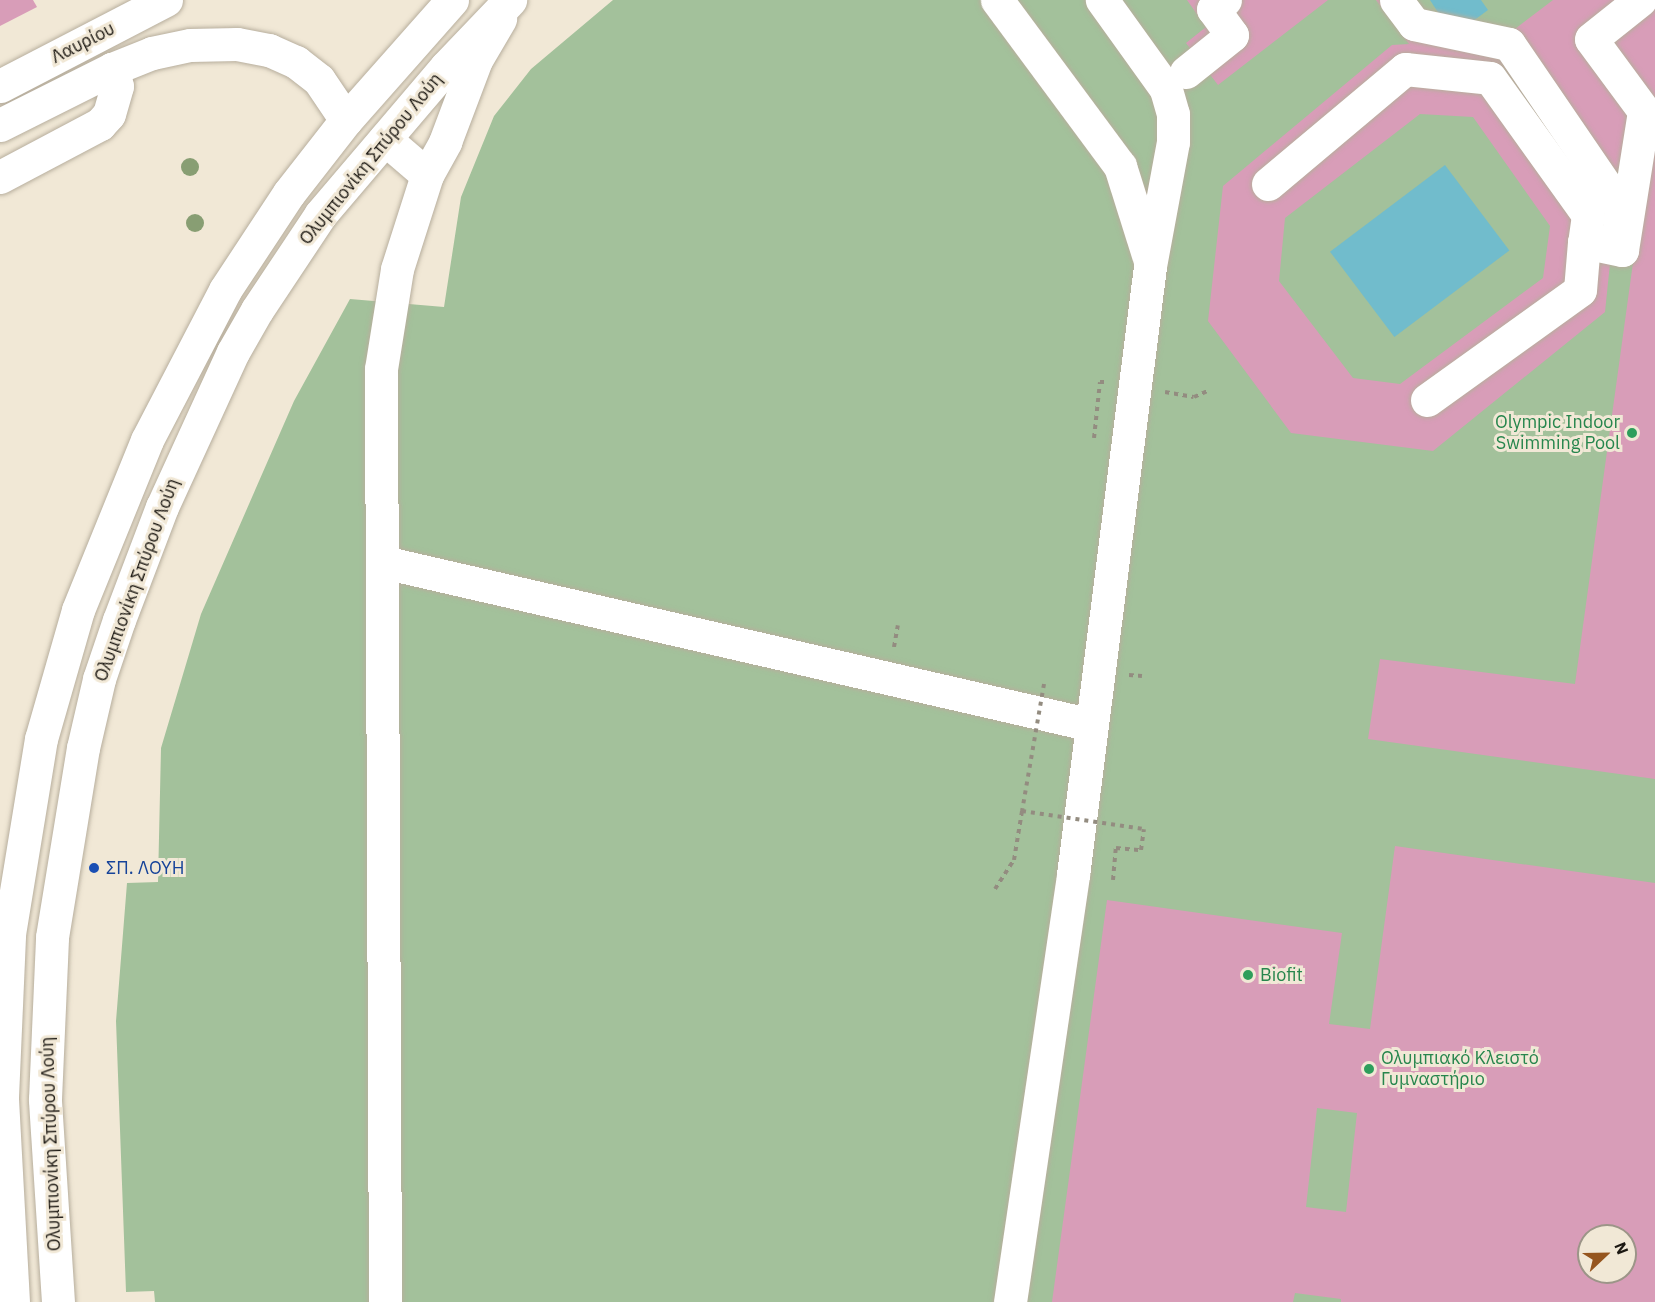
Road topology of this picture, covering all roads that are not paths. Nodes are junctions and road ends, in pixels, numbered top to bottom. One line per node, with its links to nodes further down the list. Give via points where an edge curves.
1 (166, 0): 11 (main road, Λαυρίου)
2 (452, 0): 12 (main road)
3 (511, 0): 14 (main road, Ολυμπιονίκη Σπύρου Λούη); 15 (main road, via 476,60 445,142)
4 (997, 0): 20 (main road, via 1120,166 1142,228)
5 (1101, 0): 20 (main road, via 1154,69 1166,89 1173,114 1173,142)
6 (1225, 0): 10 (main road, via 1213,9 1232,35)
7 (1396, 0): 19 (main road, via 1414,24 1509,44 1621,208)
8 (1640, 0): 19 (main road, via 1591,39 1644,111 1622,250)
9 (112, 69): 12 (main road, via 152,53 190,45 237,44 269,50 296,62 319,80); 13 (main road); 16 (main road, via 117,86 109,114 100,124)
10 (1186, 72)
11 (0, 86)
12 (345, 120): 24 (main road, via 250,250 171,387 100,549 60,666 30,796 8,945 2,1097)
13 (0, 124)
14 (384, 139): 15 (main road); 25 (main road, Ολυμπιονίκη Σπύρου Λούη, via 320,215 233,352 162,507 99,679 60,871 46,1013 48,1184)
15 (427, 175): 22 (main road, via 397,269 382,358)
16 (0, 177)
17 (1269, 184): 18 (main road, via 1405,69 1490,78 1588,215)
18 (1584, 242): 19 (main road); 21 (main road, via 1580,290)
19 (1616, 249)
20 (1150, 266): 23 (main road)
21 (1427, 400)
22 (383, 562): 23 (main road); 26 (main road)
23 (1092, 725): 27 (main road)
24 (13, 1302)
25 (58, 1302)
26 (385, 1302)
27 (1010, 1302)

